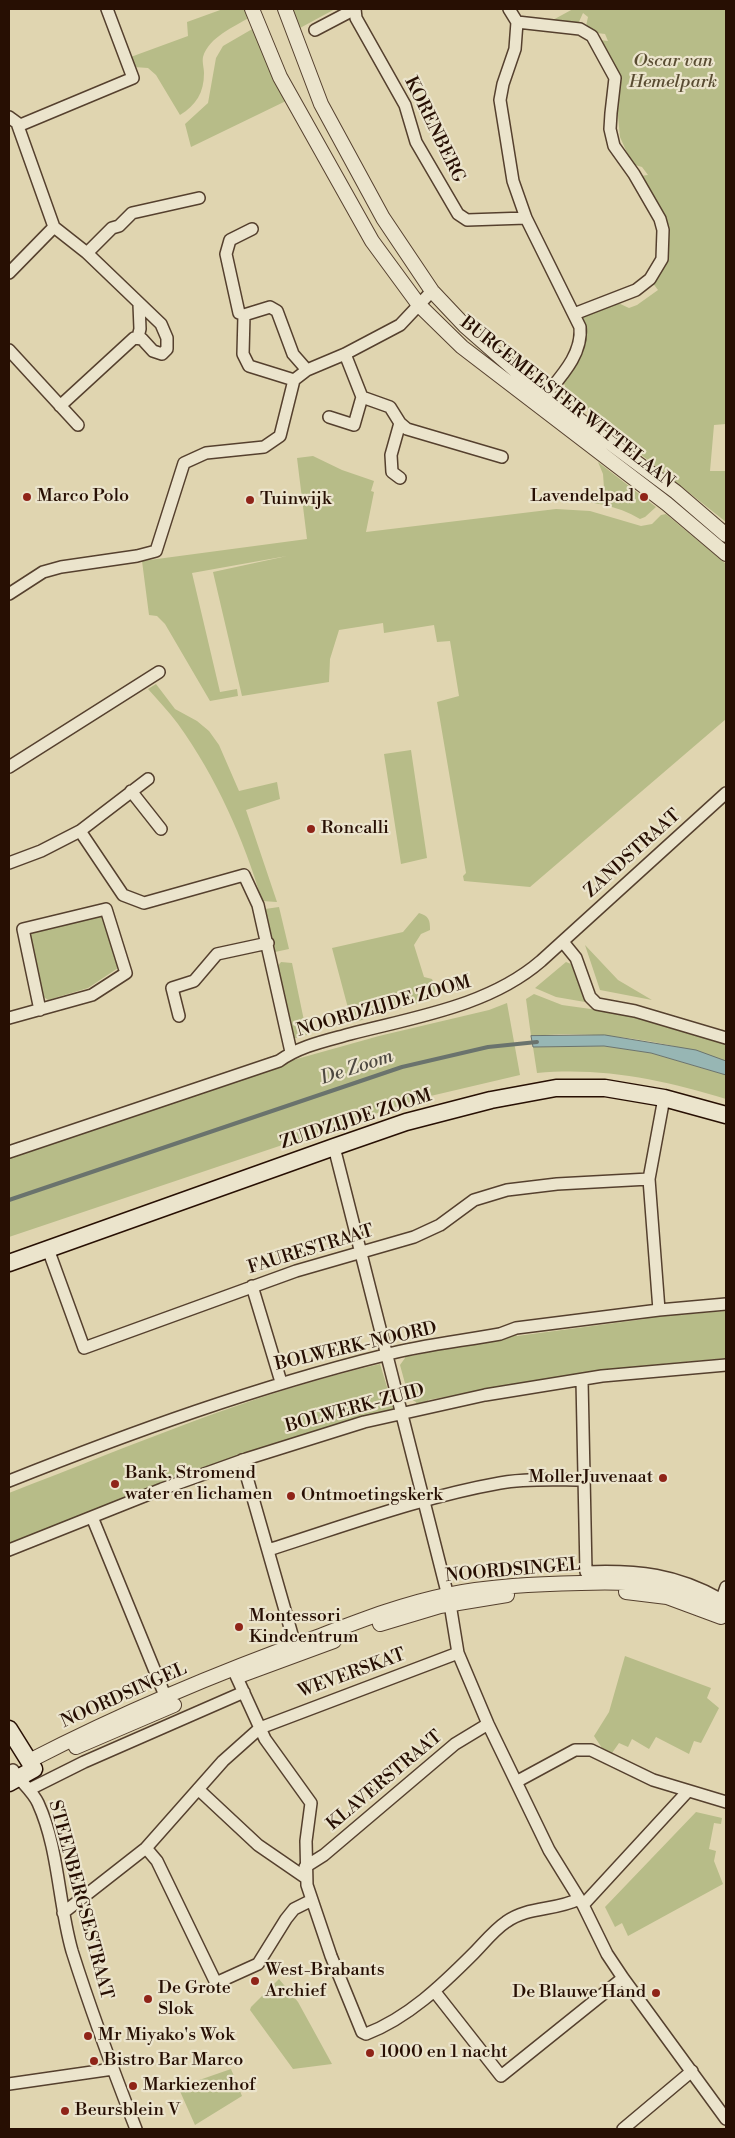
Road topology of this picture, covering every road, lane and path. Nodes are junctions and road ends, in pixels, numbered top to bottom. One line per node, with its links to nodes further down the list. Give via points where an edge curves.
1 (107, 9): 9 (street, via 133,78)
2 (252, 9): 18 (street, BURGEMEESTER WITTELAAN, via 280,77 352,206 384,259)
3 (285, 9): 16 (street, BURGEMEESTER WITTELAAN, via 321,104 383,218)
4 (355, 9): 7 (street, KORENBERG); 11 (street, KORENBERG, via 356,18 405,105 416,142 458,214 467,220)
5 (509, 9): 6 (street)
6 (517, 22): 11 (street, via 515,49 502,84 500,100 513,181); 19 (street, via 580,29 592,36 615,78 610,129 614,146 634,174 663,230 662,259 650,280 636,290)
7 (315, 30)
8 (9, 116): 9 (street)
9 (20, 125): 12 (street)
10 (199, 198): 14 (street, via 132,213)
11 (526, 218): 19 (street)
12 (54, 227): 14 (street); 15 (street)
13 (252, 229): 20 (street, via 230,240 226,254 239,313)
14 (86, 253): 17 (street)
15 (9, 273)
16 (432, 291): 18 (street); 27 (street, BURGEMEESTER WITTELAAN)
17 (139, 304): 21 (street); 21 (street, via 161,324 167,338 167,349 162,354 158,353)
18 (419, 305): 23 (street, via 400,324); 27 (street, BURGEMEESTER WITTELAAN, via 462,347)
19 (574, 314): 27 (street, via 581,332 578,351)
20 (244, 315): 24 (street, via 270,307 277,311 293,354); 25 (street, via 243,354 249,366)
21 (138, 337): 28 (street)
22 (9, 350): 28 (street)
23 (345, 354): 24 (street); 26 (street)
24 (307, 370): 25 (street)
25 (294, 380): 36 (street, via 280,436 264,446 206,453 184,464 156,551 43,572)
26 (362, 397): 29 (street, via 354,425); 30 (street, via 390,407)
27 (542, 400): 34 (street, BURGEMEESTER WITTELAAN, via 676,492); 35 (street, BURGEMEESTER WITTELAAN)
28 (60, 406): 31 (street)
29 (329, 417)
30 (400, 423): 32 (street, via 407,429); 33 (street, via 391,464 392,472)
31 (78, 425)
32 (502, 457)
33 (400, 478)
34 (726, 534)
35 (726, 554)
36 (9, 594)
37 (158, 672): 38 (street)
38 (9, 767)
39 (148, 779): 40 (street)
40 (130, 791): 42 (street); 43 (street)
41 (726, 793): 45 (street, ZANDSTRAAT)
42 (161, 829)
43 (80, 831): 44 (street, via 41,851); 46 (street, via 123,895 144,903 244,875 258,905)
44 (9, 862)
45 (563, 942): 50 (street, via 576,958 590,997 598,1004 636,1011); 51 (street, NOORDZIJDE ZOOM, via 525,975 488,995)
46 (268, 943): 48 (street, via 217,954 194,981 172,988); 51 (street)
47 (40, 1010): 47 (street, via 92,995 126,973 106,909 23,929); 49 (street)
48 (179, 1016)
49 (9, 1018)
50 (726, 1038)
51 (291, 1052): 55 (street, NOORDZIJDE ZOOM, via 279,1061)
52 (664, 1098): 53 (main road, ZUIDZIJDE ZOOM); 54 (main road, ZUIDZIJDE ZOOM, via 605,1088 531,1092 416,1120); 56 (street)
53 (726, 1115)
54 (334, 1147): 57 (main road, ZUIDZIJDE ZOOM); 58 (street)
55 (9, 1152)
56 (649, 1179): 58 (street, FAURESTRAAT, via 507,1190 474,1200 440,1226 414,1238); 62 (street)
57 (48, 1249): 59 (main road, ZUIDZIJDE ZOOM); 60 (street, FAURESTRAAT, via 84,1348)
58 (361, 1253): 60 (street, FAURESTRAAT, via 296,1270); 63 (street)
59 (9, 1263)
60 (252, 1286): 66 (street)
61 (726, 1304): 62 (street, BOLWERK-NOORD)
62 (659, 1310): 63 (street, BOLWERK-NOORD, via 516,1328 500,1334)
63 (387, 1354): 66 (street, BOLWERK-NOORD); 67 (street)
64 (726, 1365): 65 (street, BOLWERK-ZUID)
65 (582, 1380): 67 (street, BOLWERK-ZUID); 69 (street)
66 (281, 1382): 70 (street, BOLWERK-NOORD, via 215,1403)
67 (403, 1412): 68 (street, BOLWERK-ZUID); 71 (street)
68 (242, 1460): 72 (street, BOLWERK-ZUID); 74 (street)
69 (584, 1480): 71 (street, via 500,1483); 77 (street, NOORDSINGEL, via 586,1572 635,1572 674,1578 692,1584)
70 (9, 1481)
71 (424, 1502): 74 (street); 76 (street)
72 (92, 1517): 73 (street, BOLWERK-ZUID); 82 (street)
73 (9, 1550)
74 (268, 1550): 78 (street)
75 (726, 1587): 77 (street)
76 (449, 1599): 77 (street, NOORDSINGEL, via 618,1592 667,1597); 78 (street, NOORDSINGEL, via 397,1608); 79 (street); 80 (street, NOORDSINGEL)
77 (722, 1611)
78 (295, 1645): 80 (street, NOORDSINGEL)
79 (458, 1653): 83 (street); 84 (street, WEVERSKAT)
80 (235, 1672): 81 (street); 82 (street, NOORDSINGEL); 86 (street, NOORDSINGEL)
81 (244, 1692): 84 (street); 87 (street, via 84,1762)
82 (166, 1698): 86 (street, NOORDSINGEL, via 98,1727)
83 (488, 1724): 88 (street); 93 (street, KLAVERSTRAAT, via 454,1744)
84 (260, 1728): 89 (street); 93 (street, via 311,1803)
85 (9, 1729): 86 (main road)
86 (32, 1765): 87 (main road)
87 (16, 1779): 96 (street, STEENBERGSESTRAAT, via 39,1805 47,1829)
88 (516, 1782): 90 (street, via 575,1750 591,1750 653,1780); 95 (street, via 549,1850)
89 (198, 1789): 92 (street); 93 (street, via 258,1844)
90 (688, 1791): 91 (street); 95 (street)
91 (726, 1802)
92 (146, 1848): 94 (street, via 157,1862 216,1982 258,1964 286,1918 294,1909); 96 (street)
93 (306, 1872): 94 (street)
94 (312, 1900): 98 (street, via 362,2032 378,2030)
95 (581, 1902): 97 (street); 98 (street, via 523,1912 505,1922)
96 (63, 1913): 99 (street, STEENBERGSESTRAAT)
97 (623, 1978): 98 (street, via 501,2076); 100 (street)
98 (435, 1992)
99 (113, 2070): 101 (street); 103 (street, STEENBERGSESTRAAT)
100 (692, 2071): 102 (street); 104 (street)
101 (9, 2084)
102 (726, 2119)
103 (136, 2129)
104 (623, 2129)

